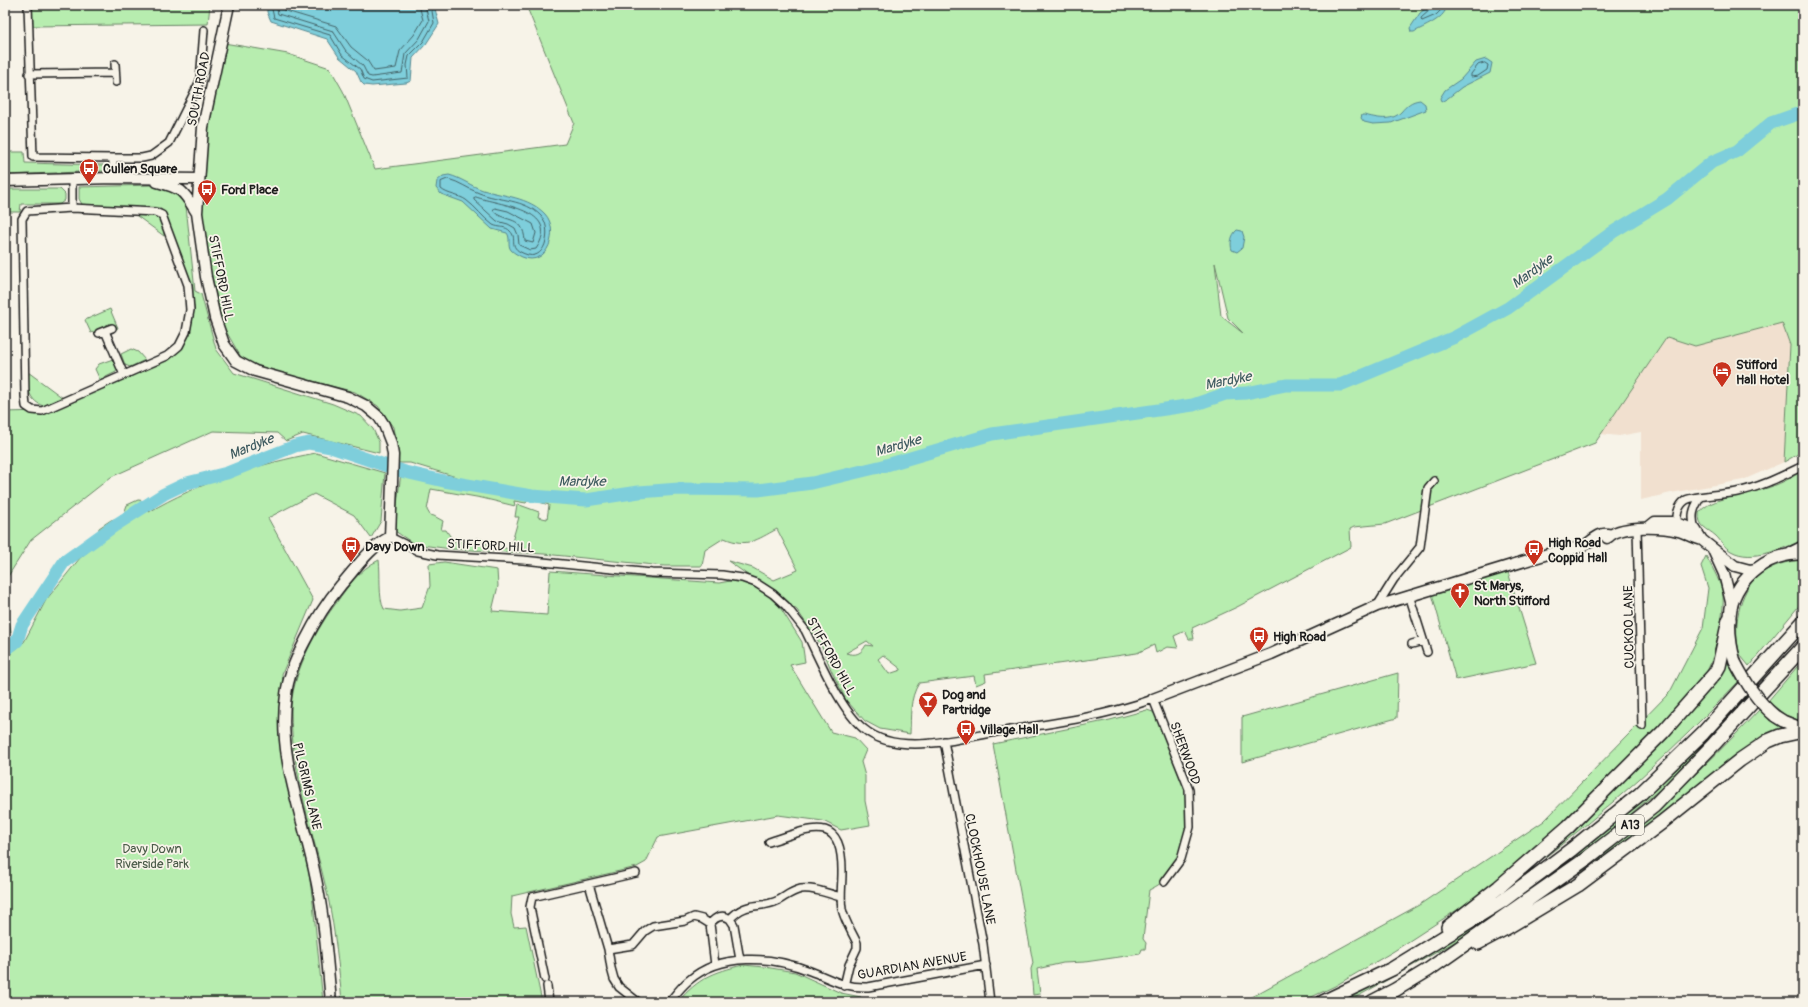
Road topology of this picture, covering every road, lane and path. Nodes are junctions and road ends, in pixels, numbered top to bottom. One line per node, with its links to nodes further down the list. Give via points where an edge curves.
1 (28, 5): 6 (street)
2 (229, 5): 12 (main road, SOUTH ROAD, via 203,127)
3 (204, 30): 8 (street, SOUTH ROAD, via 200,81 169,143 151,156)
4 (115, 64): 5 (street)
5 (115, 73): 6 (street); 7 (street)
6 (29, 74): 8 (street, SOUTH ROAD, via 33,157)
7 (116, 82)
8 (113, 158): 9 (street)
9 (113, 178): 10 (main road); 11 (main road)
10 (138, 178): 12 (main road); 15 (main road, STIFFORD HILL, via 183,191)
11 (72, 179): 13 (main road); 14 (street)
12 (199, 179): 15 (main road, STIFFORD HILL)
13 (5, 181)
14 (72, 208): 17 (street, via 155,212 162,215 188,285 188,326 179,346 167,356); 17 (street, via 27,211 22,219 26,406 32,410 42,411)
15 (197, 213): 26 (main road, STIFFORD HILL, via 215,318 224,344 236,361 255,371 348,397 366,406 384,425 393,455)
16 (105, 331): 17 (street)
17 (124, 375)
18 (1803, 466): 20 (street, via 1773,481 1738,492)
19 (1434, 481): 32 (street, via 1428,488 1420,547 1394,579)
20 (1700, 498): 21 (street, via 1689,499 1681,505); 24 (street, via 1693,510)
21 (1677, 523): 22 (main road, via 1654,522); 24 (main road); 25 (street)
22 (1650, 526): 23 (main road); 25 (main road)
23 (1637, 528): 31 (main road, via 1611,535 1583,551 1569,554 1557,552); 41 (street, CUCKOO LANE)
24 (1695, 530): 27 (main road)
25 (1682, 533): 27 (main road)
26 (390, 537): 43 (street, STIFFORD HILL, via 418,551 437,555 542,561 665,574 722,575 749,580 773,594 797,619 848,713 865,730 890,741 903,743); 58 (main road, PILGRIMS LANE, via 368,554 321,613 293,666 286,694 284,722 287,759 318,887)
27 (1702, 540): 28 (main road)
28 (1712, 550): 30 (main road, via 1735,566); 33 (main road, via 1724,574)
29 (1800, 552): 30 (main road, via 1765,562)
30 (1756, 569): 33 (main road, via 1737,591)
31 (1409, 595): 32 (main road); 36 (street)
32 (1377, 606): 40 (main road, via 1271,654)
33 (1732, 606): 34 (main road)
34 (1729, 620): 42 (main road, bridge, via 1735,662 1754,694 1775,716); 55 (highway, A13, via 1715,673 1663,732 1568,827 1499,887)
35 (1803, 622): 55 (highway, A13, via 1703,733 1640,794 1501,902)
36 (1423, 641): 37 (street); 39 (street)
37 (1412, 644)
38 (1803, 647): 56 (highway, A13, via 1654,806 1586,859)
39 (1427, 652)
40 (1153, 699): 43 (street, via 1104,714); 46 (street, SHERWOOD, via 1188,789 1190,827 1181,859)
41 (1642, 726)
42 (1803, 730): 56 (highway, A13, via 1768,741 1578,885 1508,927)
43 (944, 741): 54 (street, CLOCKHOUSE LANE)
44 (769, 842): 48 (street, via 811,829 820,828 833,834 842,858)
45 (636, 873): 47 (street)
46 (1164, 882)
47 (589, 884): 51 (street); 59 (street, via 532,897 530,907)
48 (841, 896): 49 (street, via 802,889 774,902 741,909); 57 (street, via 842,909 857,943)
49 (730, 919): 50 (street, via 720,916); 52 (street, via 734,925)
50 (710, 924): 51 (street, via 694,917 653,926 633,945); 53 (street)
51 (608, 949): 60 (street, via 614,979 619,987)
52 (740, 960): 53 (street, GUARDIAN AVENUE); 57 (street, GUARDIAN AVENUE, via 795,965)
53 (715, 965): 61 (street, GUARDIAN AVENUE, via 688,982)
54 (986, 965): 57 (street, GUARDIAN AVENUE, via 868,987); 62 (street, CLOCKHOUSE LANE)
55 (1392, 969): 63 (highway, A13)
56 (1428, 970): 64 (highway, A13)
57 (844, 986)
58 (330, 1002)
59 (549, 1002)
60 (638, 1002)
61 (669, 1002)
62 (990, 1002)
63 (1323, 1002)
64 (1372, 1002)

